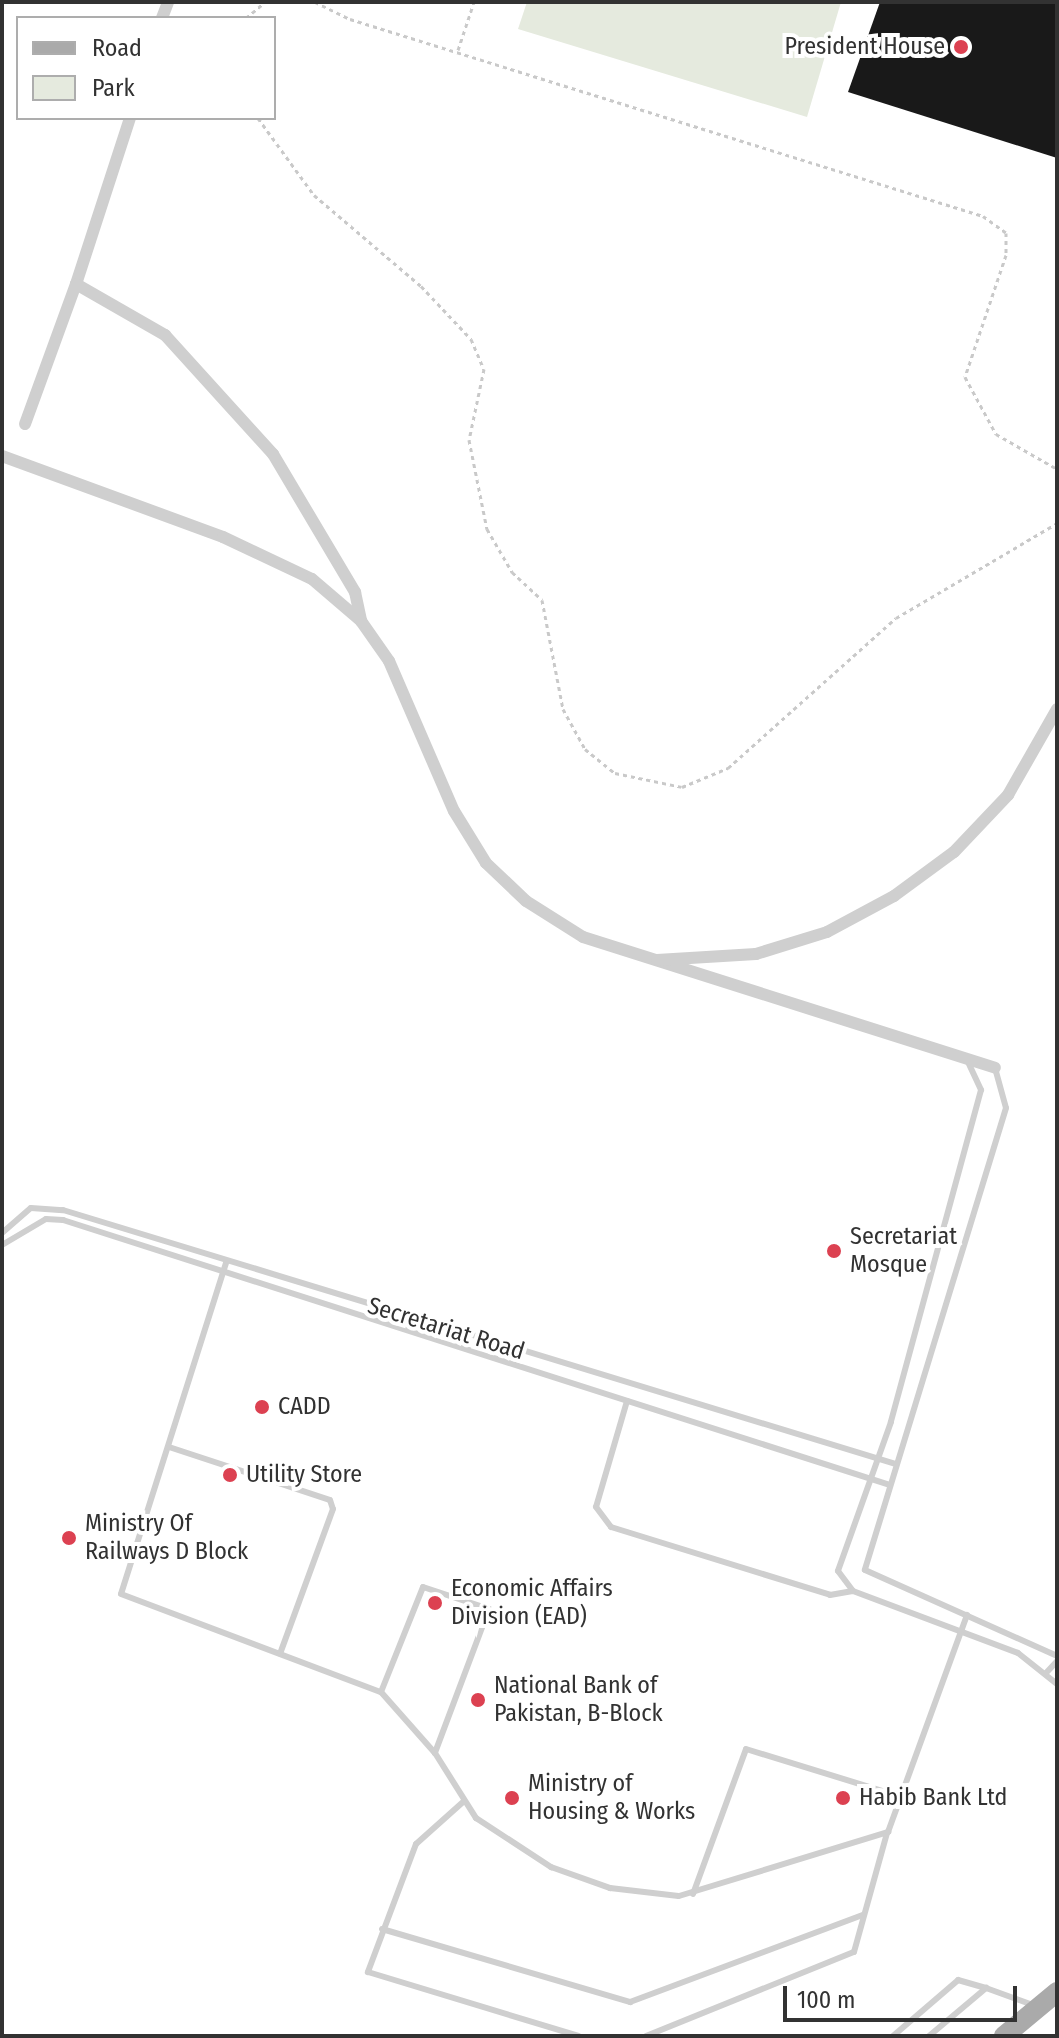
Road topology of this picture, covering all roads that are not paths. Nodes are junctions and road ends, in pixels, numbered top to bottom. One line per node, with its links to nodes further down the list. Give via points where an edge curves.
1 (129, 120): 2 (street)
2 (76, 284): 3 (street); 5 (street, via 165,335 273,454 355,592)
3 (25, 424)
4 (2, 456): 5 (street, via 223,537 312,579)
5 (361, 621): 7 (street, via 389,661 454,811 486,863 526,901 583,937)
6 (1057, 709): 7 (street, via 1008,795 954,852 894,896 827,932 756,954)
7 (650, 960): 8 (street)
8 (966, 1059): 9 (street); 16 (lane, via 981,1090)
9 (995, 1068): 17 (lane, via 1006,1108)
10 (2, 1233): 12 (lane, Secretariat Road, via 31,1208 63,1210)
11 (2, 1245): 13 (lane, Secretariat Road, via 46,1219 63,1220)
12 (226, 1263): 13 (lane); 16 (lane, Secretariat Road)
13 (224, 1272): 14 (lane, Secretariat Road); 15 (lane)
14 (627, 1401): 18 (lane, Secretariat Road); 20 (lane, via 596,1507 611,1527 830,1595)
15 (169, 1447): 23 (lane, via 121,1594); 23 (lane, via 330,1500 333,1509)
16 (879, 1458): 17 (lane, Secretariat Road); 18 (lane)
17 (896, 1464): 19 (lane)
18 (872, 1479): 19 (lane, Secretariat Road); 20 (lane, via 838,1571)
19 (890, 1485): 21 (lane, via 865,1570)
20 (853, 1591): 22 (lane)
21 (967, 1615): 22 (lane); 24 (lane)
22 (963, 1630): 25 (lane); 29 (lane)
23 (280, 1654): 27 (lane)
24 (1057, 1658): 25 (lane)
25 (1046, 1673): 26 (lane)
26 (1057, 1684)
27 (381, 1692): 28 (lane); 28 (lane, via 423,1587 489,1609)
28 (435, 1753): 30 (lane)
29 (905, 1798): 31 (lane); 32 (lane, via 746,1749)
30 (463, 1802): 32 (lane, via 551,1867 635,1893); 34 (lane, via 416,1844)
31 (888, 1832): 32 (lane); 33 (lane)
32 (693, 1894)
33 (863, 1915): 34 (lane, via 630,2002); 39 (lane, via 854,1952)
34 (382, 1929): 38 (lane, via 368,1972)
35 (986, 1988): 37 (lane); 40 (lane, via 958,1980); 41 (lane)
36 (1057, 1992): 37 (main road)
37 (1039, 2007): 42 (main road)
38 (578, 2036)
39 (646, 2036)
40 (893, 2036)
41 (929, 2036)
42 (1004, 2036)

